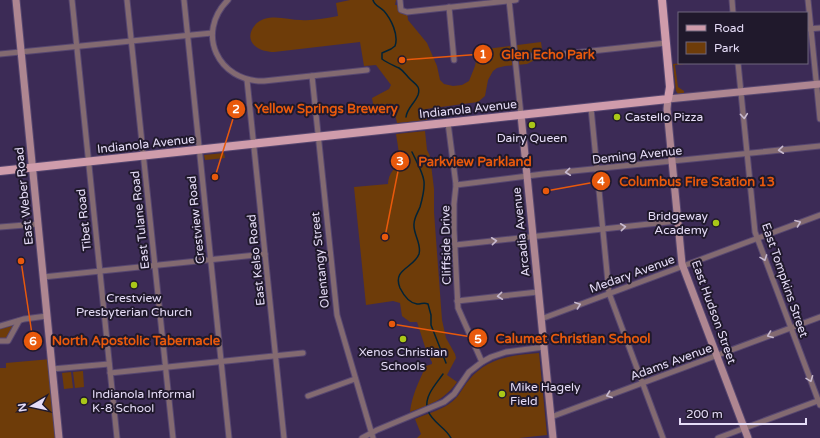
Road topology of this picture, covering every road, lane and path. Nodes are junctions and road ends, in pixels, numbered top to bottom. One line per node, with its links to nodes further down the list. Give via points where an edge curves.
1 (16, 0): 21 (street, East Weber Road)
2 (72, 0): 20 (street, Tibet Road)
3 (127, 0): 18 (street, East Tulane Road)
4 (184, 0): 17 (street, Crestview Road)
5 (228, 0): 16 (street, via 217,14)
6 (400, 0): 12 (street, via 401,8 407,12)
7 (509, 0): 8 (street); 12 (street); 33 (street, Arcadia Avenue)
8 (516, 0)
9 (662, 0): 19 (main road, East Hudson Street)
10 (732, 0): 13 (street)
11 (808, 0): 15 (street)
12 (449, 7): 24 (street)
13 (733, 12)
14 (820, 28): 15 (street)
15 (809, 29): 29 (street)
16 (212, 33): 17 (street); 28 (street, via 219,59 230,71)
17 (187, 36): 18 (street); 39 (street, Crestview Road)
18 (132, 41): 20 (street); 41 (street, East Tulane Road)
19 (666, 43): 23 (street, via 545,56); 31 (main road, East Hudson Street, via 670,86)
20 (77, 46): 21 (street); 43 (street, Tibet Road)
21 (21, 52): 22 (street); 44 (street, East Weber Road)
22 (0, 54)
23 (521, 56)
24 (454, 60)
25 (738, 64): 30 (street, East Tompkins Street)
26 (367, 70): 27 (street)
27 (312, 76): 28 (street, via 264,81); 36 (street, Olentangy Street)
28 (247, 80): 37 (street, East Kelso Road)
29 (818, 84): 30 (street, Indianola Avenue); 34 (street)
30 (741, 92): 31 (street, Indianola Avenue); 40 (street, East Tompkins Street, one-way to 40)
31 (668, 99): 32 (main road, Indianola Avenue); 42 (street, East Hudson Street)
32 (591, 108): 33 (main road, Indianola Avenue); 45 (street)
33 (521, 115): 35 (main road, Indianola Avenue); 47 (street, Arcadia Avenue)
34 (820, 120)
35 (448, 123): 36 (main road, Indianola Avenue); 48 (street, Cliffside Drive)
36 (318, 137): 37 (main road, Indianola Avenue); 83 (street, Olentangy Street, via 335,306)
37 (254, 144): 39 (main road, Indianola Avenue); 57 (street, East Kelso Road)
38 (820, 146): 40 (street, Deming Avenue, one-way to 40)
39 (199, 150): 41 (main road, Indianola Avenue); 58 (street, Crestview Road)
40 (748, 154): 42 (street, Deming Avenue); 55 (street, East Tompkins Street)
41 (143, 156): 43 (main road, Indianola Avenue); 59 (street, East Tulane Road)
42 (672, 161): 45 (street, Deming Avenue); 50 (street, East Hudson Street)
43 (88, 162): 44 (main road, Indianola Avenue); 61 (street, Tibet Road)
44 (33, 168): 46 (main road, Indianola Avenue); 51 (street, East Weber Road)
45 (597, 169): 47 (street, Deming Avenue, one-way to 47); 53 (street)
46 (0, 171)
47 (527, 177): 48 (street, Deming Avenue); 54 (street, Arcadia Avenue)
48 (456, 185): 56 (street, Cliffside Drive)
49 (820, 215): 55 (street, Medary Avenue, one-way to 49)
50 (677, 221): 53 (street, one-way to 50); 60 (street, East Hudson Street)
51 (38, 224): 52 (street); 62 (street, East Weber Road)
52 (0, 227)
53 (603, 229): 54 (street); 64 (street)
54 (533, 237): 56 (street, one-way to 54); 63 (street, Arcadia Avenue)
55 (757, 238): 60 (street, Medary Avenue); 71 (street, East Tompkins Street, one-way to 71)
56 (455, 245): 65 (street, Cliffside Drive)
57 (265, 254): 58 (street); 76 (street, East Kelso Road)
58 (210, 260): 59 (street); 77 (street, Crestview Road)
59 (155, 265): 61 (street); 80 (street, East Tulane Road)
60 (683, 266): 64 (street, Medary Avenue); 75 (street, East Hudson Street)
61 (100, 271): 62 (street); 79 (street, Tibet Road)
62 (43, 276): 66 (street, East Weber Road)
63 (538, 292): 65 (street, one-way to 65); 68 (street, Arcadia Avenue)
64 (609, 293): 68 (street, Medary Avenue, one-way to 64); 84 (street)
65 (457, 301): 78 (street, Cliffside Drive, via 460,315)
66 (47, 316): 69 (street); 81 (street, East Weber Road)
67 (820, 317): 71 (street, Adams Avenue)
68 (541, 319): 73 (street, Arcadia Avenue)
69 (19, 320): 70 (street); 72 (street, via 8,341)
70 (0, 326)
71 (791, 328): 75 (street, Adams Avenue, one-way to 75); 86 (street, East Tompkins Street, one-way to 86)
72 (0, 341)
73 (544, 347): 78 (street, via 506,352); 87 (street, Arcadia Avenue)
74 (303, 353): 76 (street)
75 (717, 355): 84 (street, Adams Avenue); 88 (street, East Hudson Street)
76 (276, 356): 77 (street); 94 (street, East Kelso Road)
77 (221, 362): 80 (street); 93 (street, Crestview Road)
78 (482, 362): 89 (street, via 469,372 450,398)
79 (109, 364): 81 (street); 82 (street, Tibet Road)
80 (165, 368): 82 (street); 92 (street, East Tulane Road)
81 (52, 369): 90 (street, East Weber Road)
82 (110, 373): 91 (street, Tibet Road)
83 (355, 379): 85 (street); 89 (street, Olentangy Street)
84 (643, 383): 87 (street, Adams Avenue, one-way to 87); 97 (street)
85 (308, 396)
86 (819, 402): 88 (street)
87 (551, 417): 96 (street, Arcadia Avenue)
88 (744, 428): 98 (street); 99 (street, East Hudson Street)
89 (372, 436): 95 (street)
90 (59, 438)
91 (117, 438)
92 (172, 438)
93 (228, 438)
94 (284, 438)
95 (362, 438)
96 (553, 438)
97 (664, 438)
98 (718, 438)
99 (748, 438)

